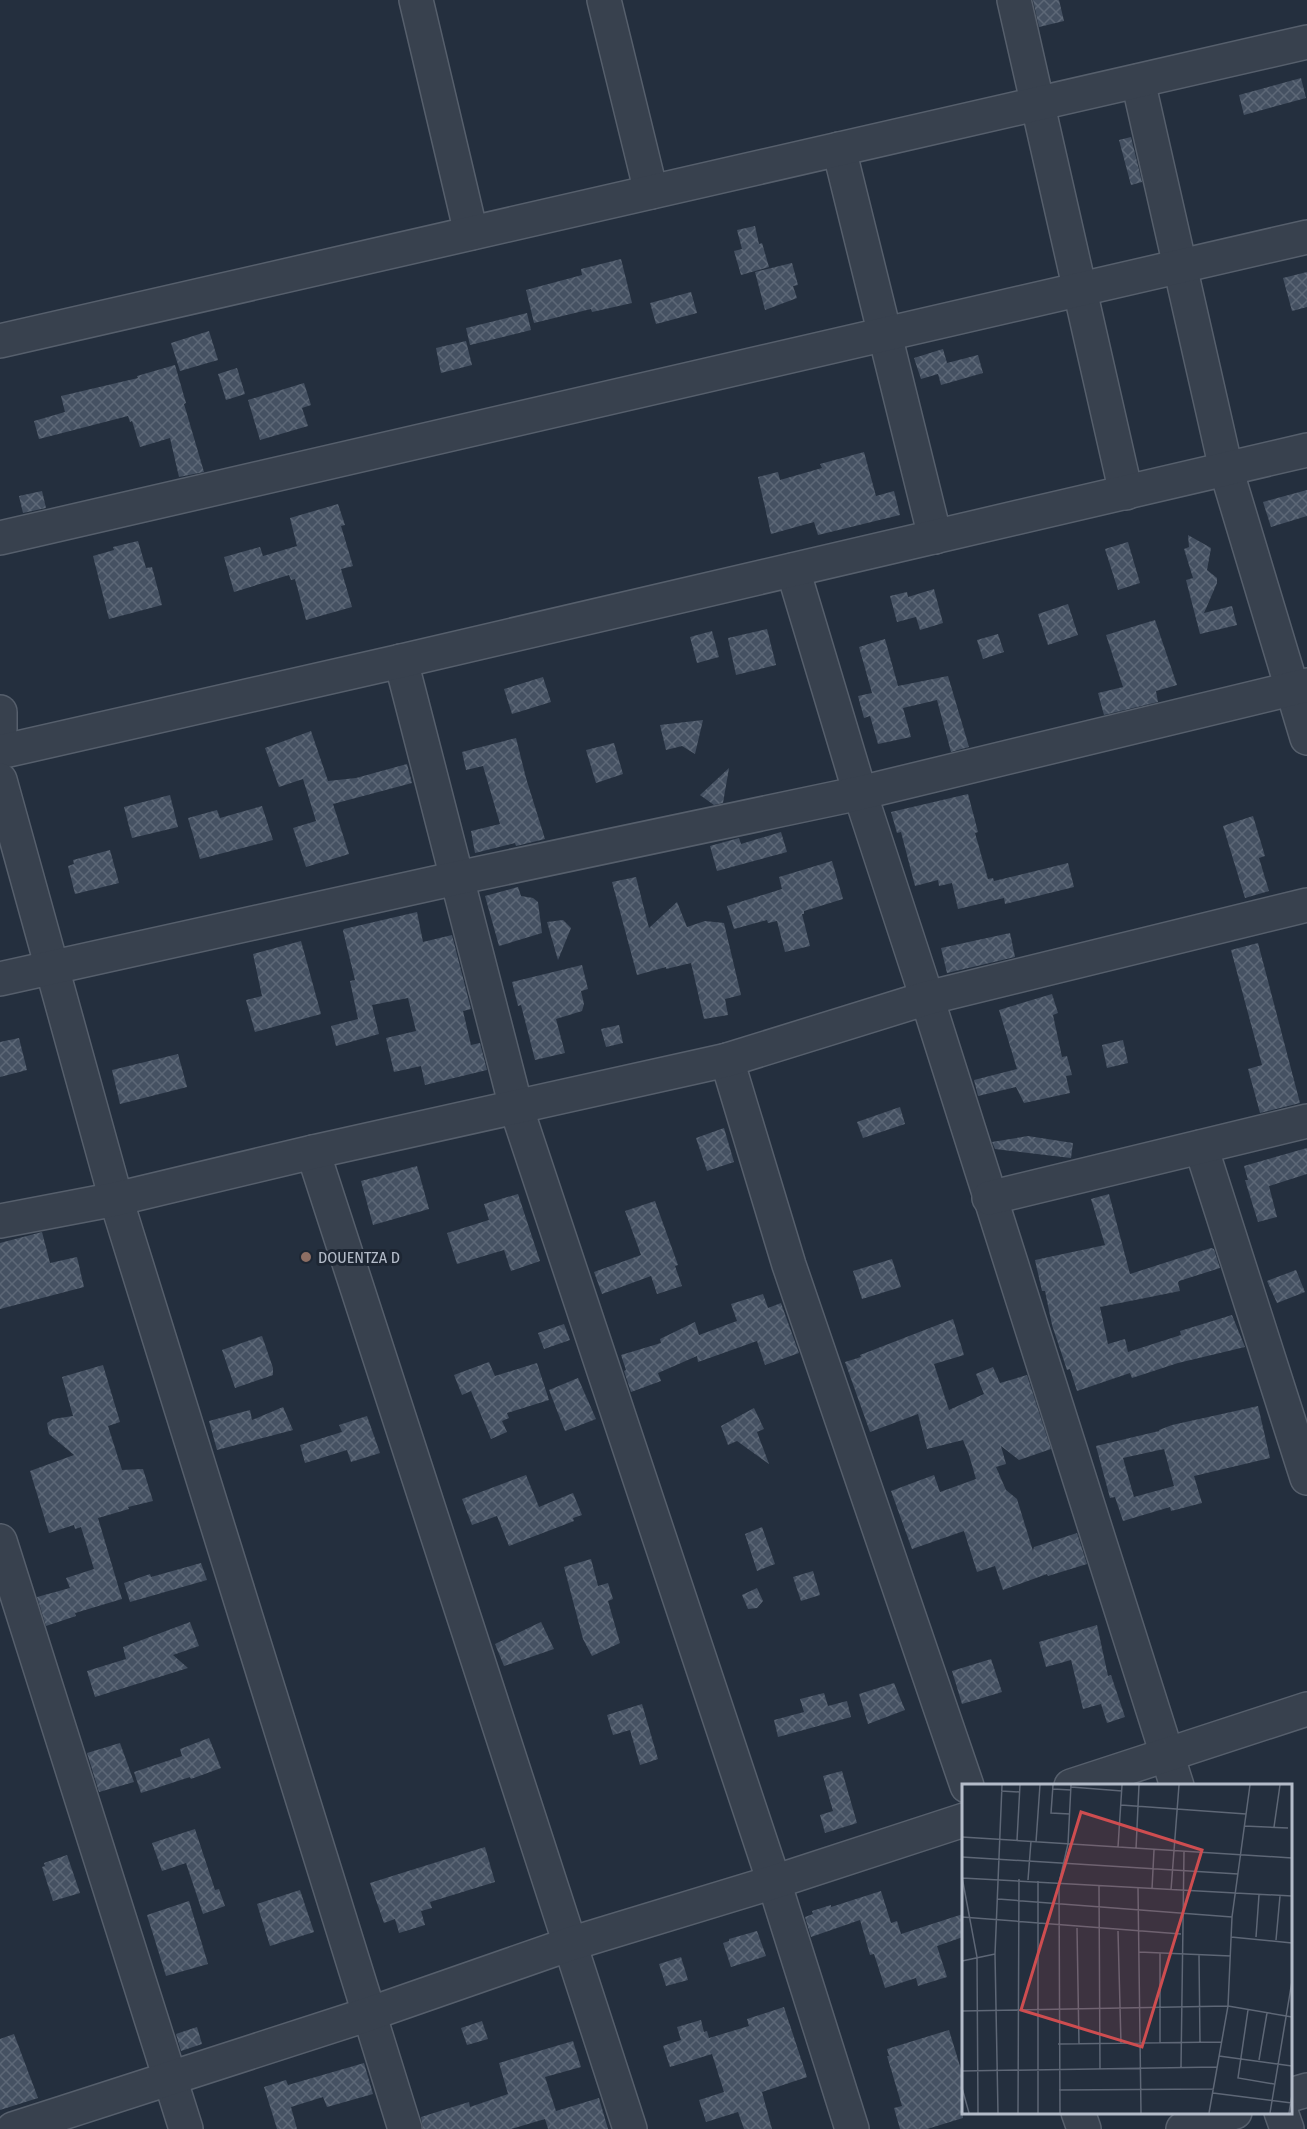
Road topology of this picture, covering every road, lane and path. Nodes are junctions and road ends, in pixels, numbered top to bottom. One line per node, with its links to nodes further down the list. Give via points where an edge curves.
1 (416, 0): 9 (street)
2 (604, 0): 8 (street)
3 (1014, 0): 6 (street)
4 (1307, 42): 5 (street)
5 (1138, 81): 6 (street); 11 (street)
6 (1037, 104): 7 (street); 12 (street)
7 (839, 149): 8 (street); 13 (street)
8 (651, 192): 9 (street)
9 (471, 233): 14 (street)
10 (1307, 237): 11 (street)
11 (1180, 266): 12 (street); 16 (street)
12 (1080, 289): 13 (street); 17 (street)
13 (885, 334): 18 (street); 19 (street)
14 (0, 341)
15 (1307, 450): 16 (street)
16 (1226, 469): 17 (street); 22 (street)
17 (1126, 493): 18 (street)
18 (935, 537): 20 (street)
19 (0, 538)
20 (793, 570): 21 (street); 28 (street)
21 (401, 661): 26 (street); 29 (street)
22 (1300, 687): 25 (street); 28 (street)
23 (0, 712): 24 (street)
24 (0, 729)
25 (1307, 738)
26 (0, 752)
27 (0, 780): 31 (street)
28 (860, 793): 29 (street); 33 (street)
29 (457, 878): 31 (street); 35 (street)
30 (1307, 905): 33 (street)
31 (51, 968): 32 (street); 40 (street)
32 (0, 979)
33 (927, 998): 34 (street); 39 (street)
34 (728, 1060): 35 (street); 46 (street, via 789,1265)
35 (516, 1107): 38 (street); 50 (street)
36 (1307, 1121): 37 (street)
37 (1201, 1147): 39 (street); 42 (street)
38 (313, 1152): 40 (street); 51 (street)
39 (989, 1198): 45 (street)
40 (116, 1199): 41 (street); 52 (street)
41 (0, 1221)
42 (1307, 1478)
43 (0, 1541): 53 (street)
44 (1307, 1709): 45 (street)
45 (1167, 1754): 47 (street); 48 (street)
46 (967, 1784)
47 (1074, 1784)
48 (1177, 1784)
49 (962, 1820): 50 (street)
50 (774, 1882): 51 (street); 63 (street)
51 (570, 1944): 52 (street); 62 (street)
52 (369, 2014): 53 (street); 61 (street)
53 (171, 2078): 59 (street); 60 (street)
54 (1307, 2090): 55 (street)
55 (1292, 2094)
56 (1079, 2114): 64 (street)
57 (1229, 2114): 65 (street)
58 (1282, 2114): 66 (street)
59 (13, 2129)
60 (186, 2129)
61 (405, 2129)
62 (630, 2129)
63 (852, 2129)
64 (1084, 2129)
65 (1183, 2129)
66 (1287, 2129)

